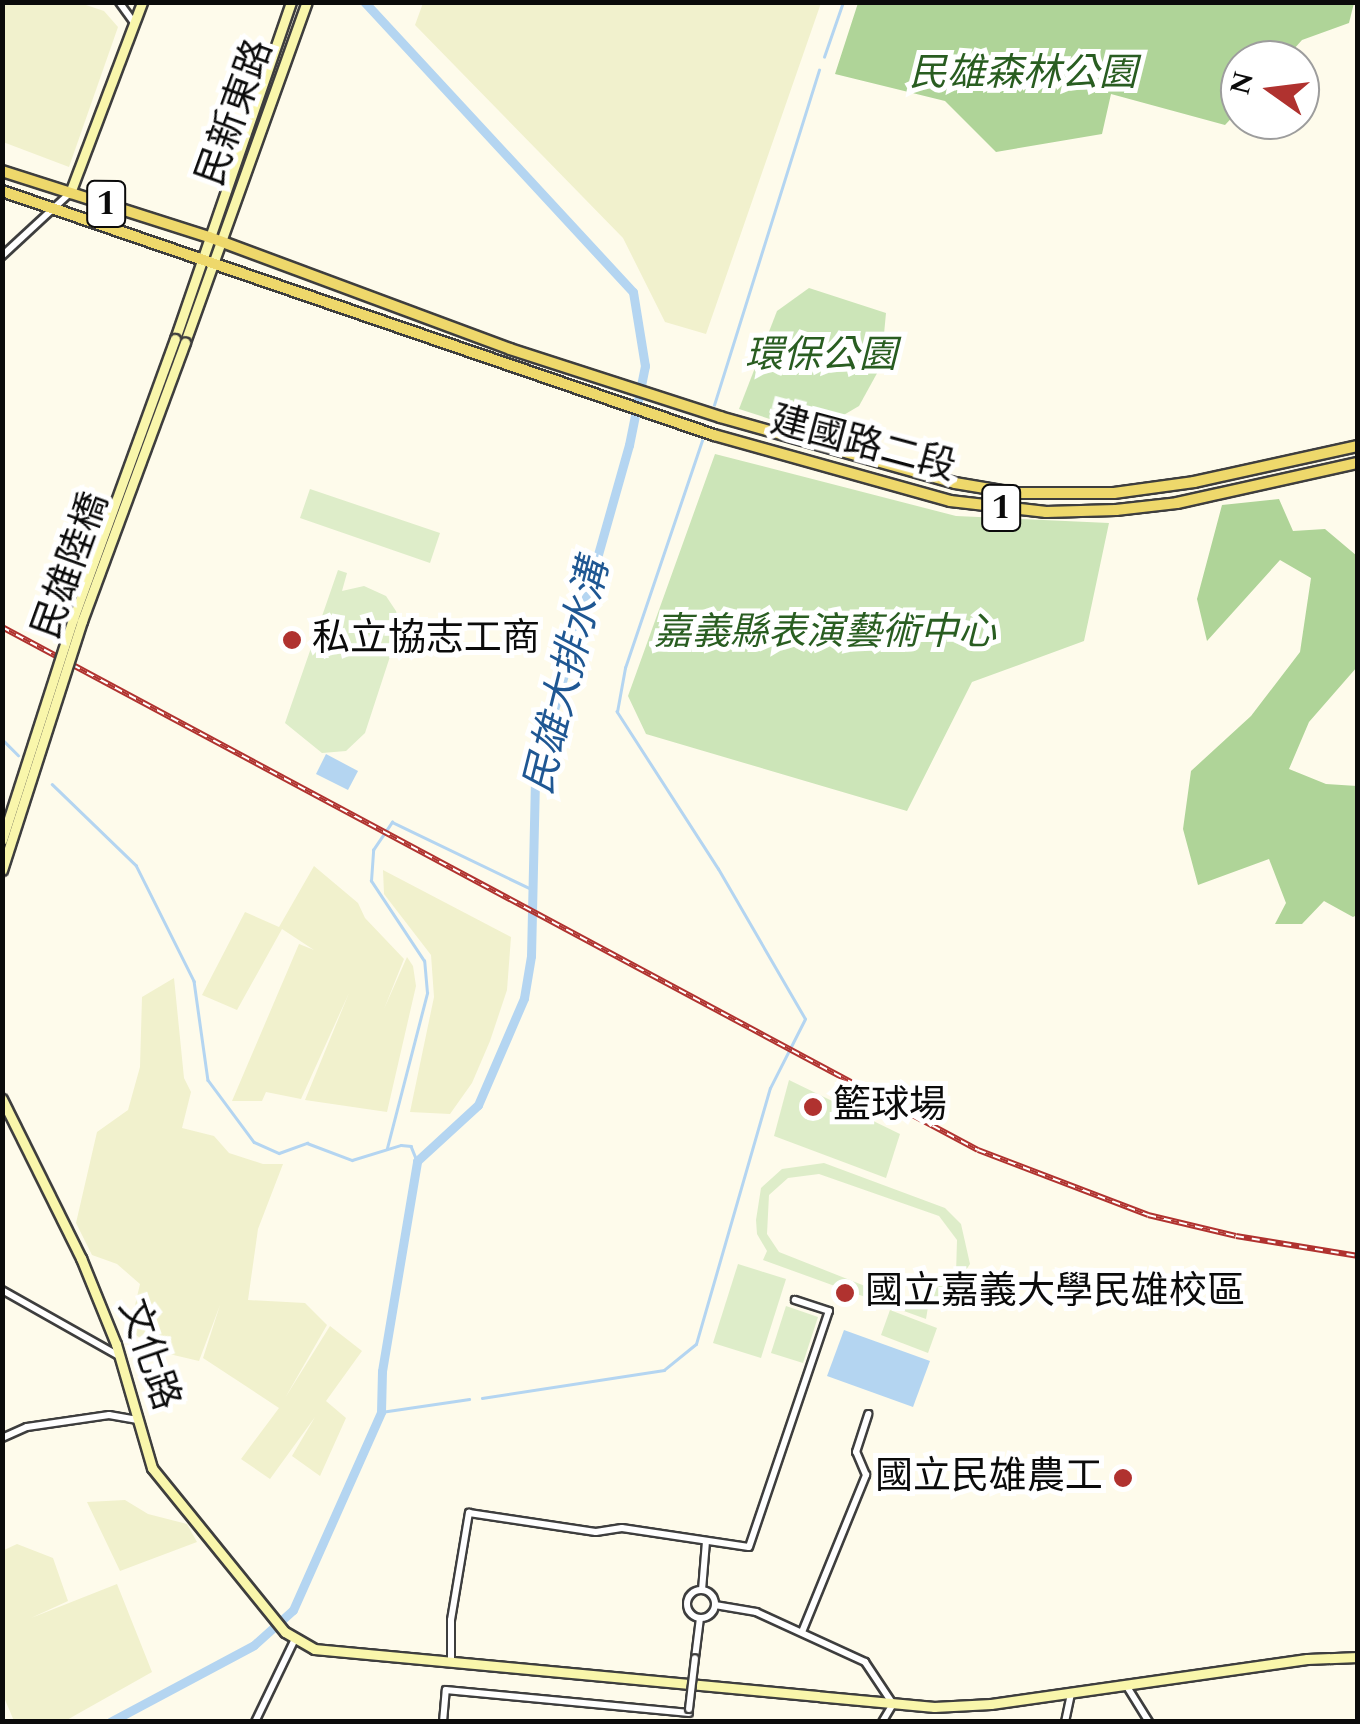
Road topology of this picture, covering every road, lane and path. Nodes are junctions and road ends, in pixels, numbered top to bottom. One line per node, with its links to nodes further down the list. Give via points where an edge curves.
1 (119, 2): 5 (street)
2 (142, 2): 5 (street)
3 (290, 2): 10 (street, 民新東路)
4 (307, 2): 11 (street, 民新東路)
5 (134, 24): 8 (street)
6 (2, 172): 8 (main road, 1)
7 (2, 191): 9 (main road, 1)
8 (70, 193): 9 (street); 10 (main road, 1)
9 (58, 208): 12 (street); 13 (main road, 1)
10 (209, 238): 11 (main road, 1); 13 (street, 民新東路)
11 (221, 243): 14 (street, 民新東路); 18 (main road, 建國路二段 / 1, via 510,350 955,483 1015,493 1114,492)
12 (2, 256)
13 (201, 258): 14 (main road, 1); 15 (street, 民新東路)
14 (212, 264): 15 (street, 民新東路); 19 (main road, 建國路二段 / 1, via 653,415 877,483 979,506 1046,512)
15 (180, 340): 20 (street, 民雄陸橋, bridge, via 73,618); 21 (street, 民雄陸橋, bridge)
16 (1358, 446): 18 (main road, 建國路二段 / 1)
17 (1358, 463): 19 (main road, 建國路二段 / 1)
18 (1194, 482): 19 (main road)
19 (1197, 498)
20 (2, 840)
21 (2, 870)
22 (2, 1099): 25 (street, 文化路, via 81,1258)
23 (2, 1290): 25 (street)
24 (794, 1300): 29 (street, via 829,1311 749,1547)
25 (120, 1356): 27 (street, 文化路)
26 (868, 1414): 33 (street, via 856,1452 866,1475)
27 (138, 1420): 28 (street, via 109,1415 26,1427); 34 (street, 文化路, via 152,1468 166,1488)
28 (2, 1438)
29 (706, 1541): 30 (street); 36 (street, via 469,1513 450,1620)
30 (702, 1590): 31 (street); 32 (street, via 687,1603)
31 (715, 1606): 32 (street); 33 (street, via 756,1612)
32 (700, 1618): 40 (street, bridge)
33 (802, 1632): 39 (street, via 864,1662)
34 (294, 1641): 36 (street, via 314,1649); 41 (street)
35 (1358, 1657): 37 (street)
36 (451, 1662): 39 (street)
37 (1124, 1682): 38 (street); 45 (street)
38 (1072, 1690): 39 (street, via 991,1704); 44 (street)
39 (894, 1704): 43 (street)
40 (689, 1714): 42 (street, via 446,1690)
41 (255, 1722)
42 (443, 1722)
43 (882, 1722)
44 (1065, 1722)
45 (1149, 1722)

